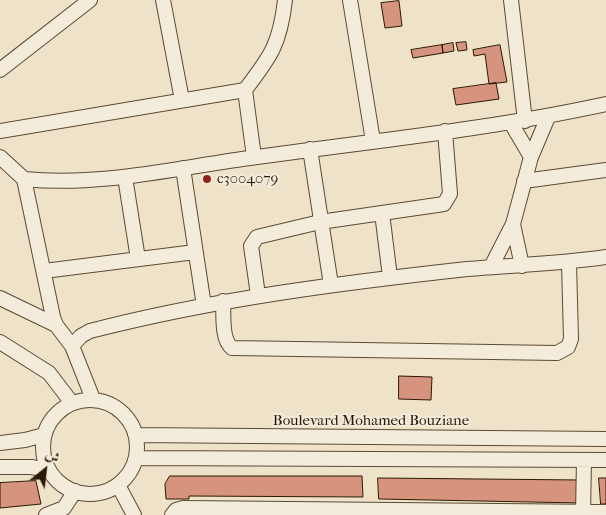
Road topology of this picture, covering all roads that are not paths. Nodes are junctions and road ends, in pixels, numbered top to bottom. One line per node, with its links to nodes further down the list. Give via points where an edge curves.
1 (90, 0): 6 (street)
2 (163, 0): 8 (street)
3 (286, 0): 7 (street, via 279,40)
4 (350, 0): 14 (street)
5 (511, 0): 11 (street)
6 (0, 70)
7 (245, 90): 8 (street); 17 (street)
8 (182, 100): 12 (street)
9 (606, 104): 10 (street)
10 (548, 117): 11 (street); 18 (street)
11 (518, 122): 13 (street); 18 (street)
12 (0, 130)
13 (445, 131): 14 (street); 24 (street, via 448,199 444,204)
14 (373, 141): 15 (street)
15 (310, 150): 17 (street); 25 (street)
16 (0, 157): 22 (street)
17 (254, 157): 19 (street)
18 (531, 157): 23 (street)
19 (183, 168): 21 (street); 27 (street)
20 (606, 170): 23 (street)
21 (125, 176): 22 (street, via 55,183); 29 (street)
22 (24, 179): 33 (street)
23 (524, 181): 26 (street)
24 (382, 213): 25 (street); 34 (street)
25 (320, 222): 35 (street); 36 (street, via 257,237 253,241)
26 (513, 224): 31 (street); 32 (street)
27 (195, 252): 29 (street); 39 (street)
28 (606, 257): 30 (street)
29 (138, 259): 33 (street)
30 (568, 263): 31 (street); 38 (street, via 571,339 568,347 557,353 232,348 226,336)
31 (522, 266): 32 (street)
32 (492, 267): 34 (street)
33 (44, 271): 40 (street)
34 (390, 277): 35 (street)
35 (331, 285): 36 (street)
36 (258, 295): 38 (street)
37 (0, 298): 40 (street)
38 (223, 301): 39 (street)
39 (204, 306): 42 (street, via 90,331)
40 (56, 325): 42 (street)
41 (0, 342): 44 (street, via 44,369)
42 (72, 346): 43 (street)
43 (93, 399): 44 (street); 46 (street, via 120,410)
44 (72, 403): 45 (street, via 54,416)
45 (44, 435): 48 (street); 53 (street, via 42,448)
46 (136, 435): 47 (street, Boulevard Mohamed Bouziane); 49 (street)
47 (606, 439)
48 (0, 443)
49 (136, 458): 50 (street); 54 (street)
50 (584, 460): 51 (street); 64 (street)
51 (606, 460)
52 (0, 467): 53 (street)
53 (49, 470): 55 (street, via 62,485)
54 (118, 485): 55 (street, via 97,493); 66 (street)
55 (75, 492): 65 (street, via 64,508)
56 (209, 512): 57 (street); 67 (street, via 183,508)
57 (251, 512): 58 (street)
58 (295, 512): 59 (street)
59 (365, 512): 61 (street)
60 (606, 512): 64 (street)
61 (414, 513): 62 (street)
62 (461, 513): 63 (street)
63 (532, 513): 64 (street)
64 (583, 514)
65 (46, 515)
66 (134, 515)
67 (172, 515)

